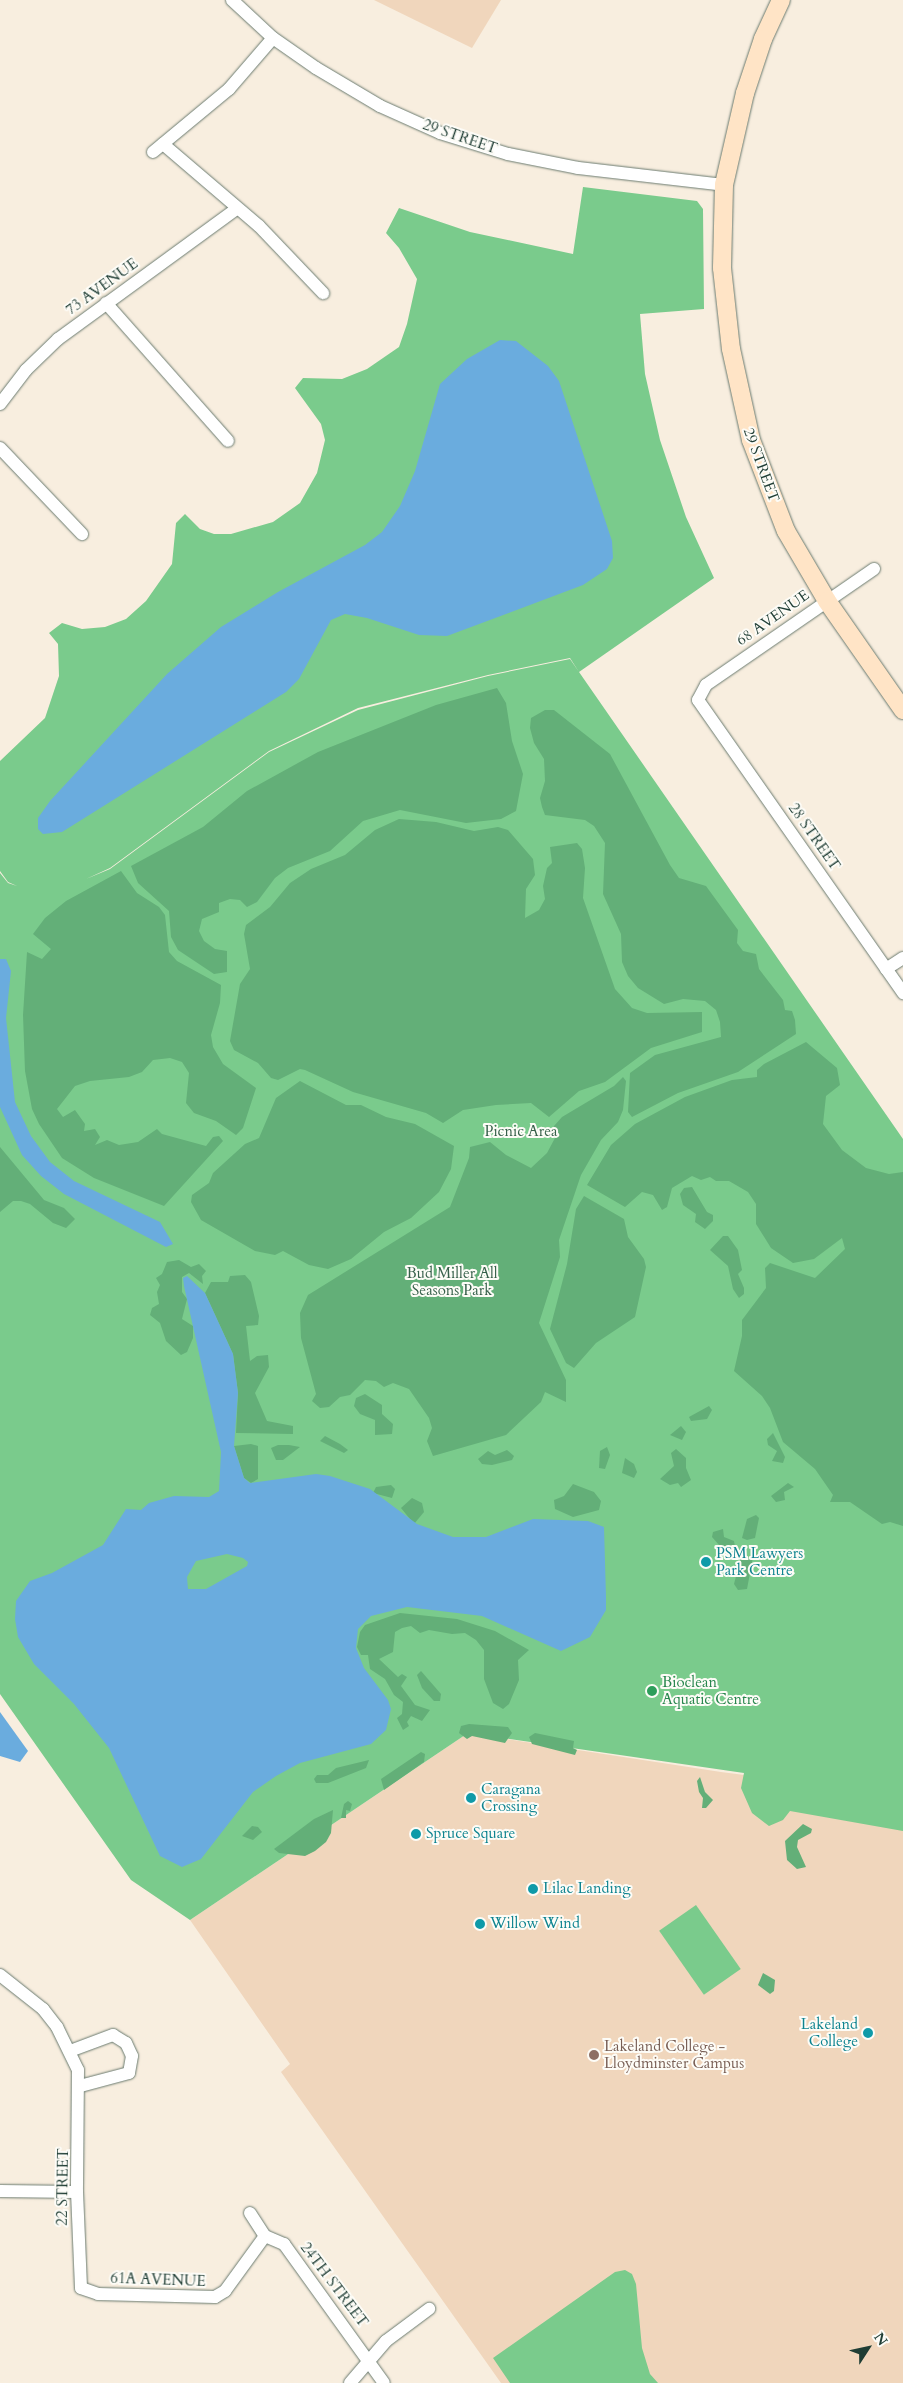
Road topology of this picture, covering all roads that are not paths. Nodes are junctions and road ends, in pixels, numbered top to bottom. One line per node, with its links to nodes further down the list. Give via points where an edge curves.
1 (232, 0): 3 (street, 29 STREET)
2 (781, 0): 4 (street, 29 STREET, via 763,39 745,94)
3 (273, 38): 4 (street, 29 STREET, via 380,106 440,133 508,154 578,168); 5 (street, via 252,67 158,148)
4 (724, 185): 13 (street, 29 STREET, via 724,298 741,405 764,477 786,531)
5 (236, 209): 6 (street, via 259,226); 7 (street, 73 AVENUE)
6 (323, 293)
7 (106, 303): 8 (street, 73 AVENUE, via 40,355); 9 (street)
8 (0, 404)
9 (228, 441)
10 (0, 448): 11 (street)
11 (82, 534)
12 (874, 569): 13 (street, 68 AVENUE)
13 (827, 602): 14 (street, 68 AVENUE, via 706,685); 15 (street, 29 STREET)
14 (698, 700): 17 (street, 28 STREET)
15 (903, 710)
16 (903, 958): 17 (street)
17 (886, 970): 18 (street, 28 STREET)
18 (903, 993)
19 (0, 1974): 20 (street, 22 STREET, via 43,2009)
20 (70, 2051): 21 (street, 22 STREET); 21 (street, via 113,2035 126,2043 132,2056 129,2072)
21 (80, 2086): 23 (street, 22 STREET)
22 (0, 2191): 23 (street)
23 (77, 2192): 26 (street, 22 STREET)
24 (250, 2213): 25 (street, 24TH STREET)
25 (265, 2236): 26 (street, 61A AVENUE, via 225,2291 215,2297 98,2294); 28 (street, 24TH STREET, via 284,2244)
26 (81, 2288)
27 (429, 2309): 28 (street, via 386,2341)
28 (368, 2360): 29 (street); 30 (street, 24TH STREET)
29 (350, 2383)
30 (384, 2383)

